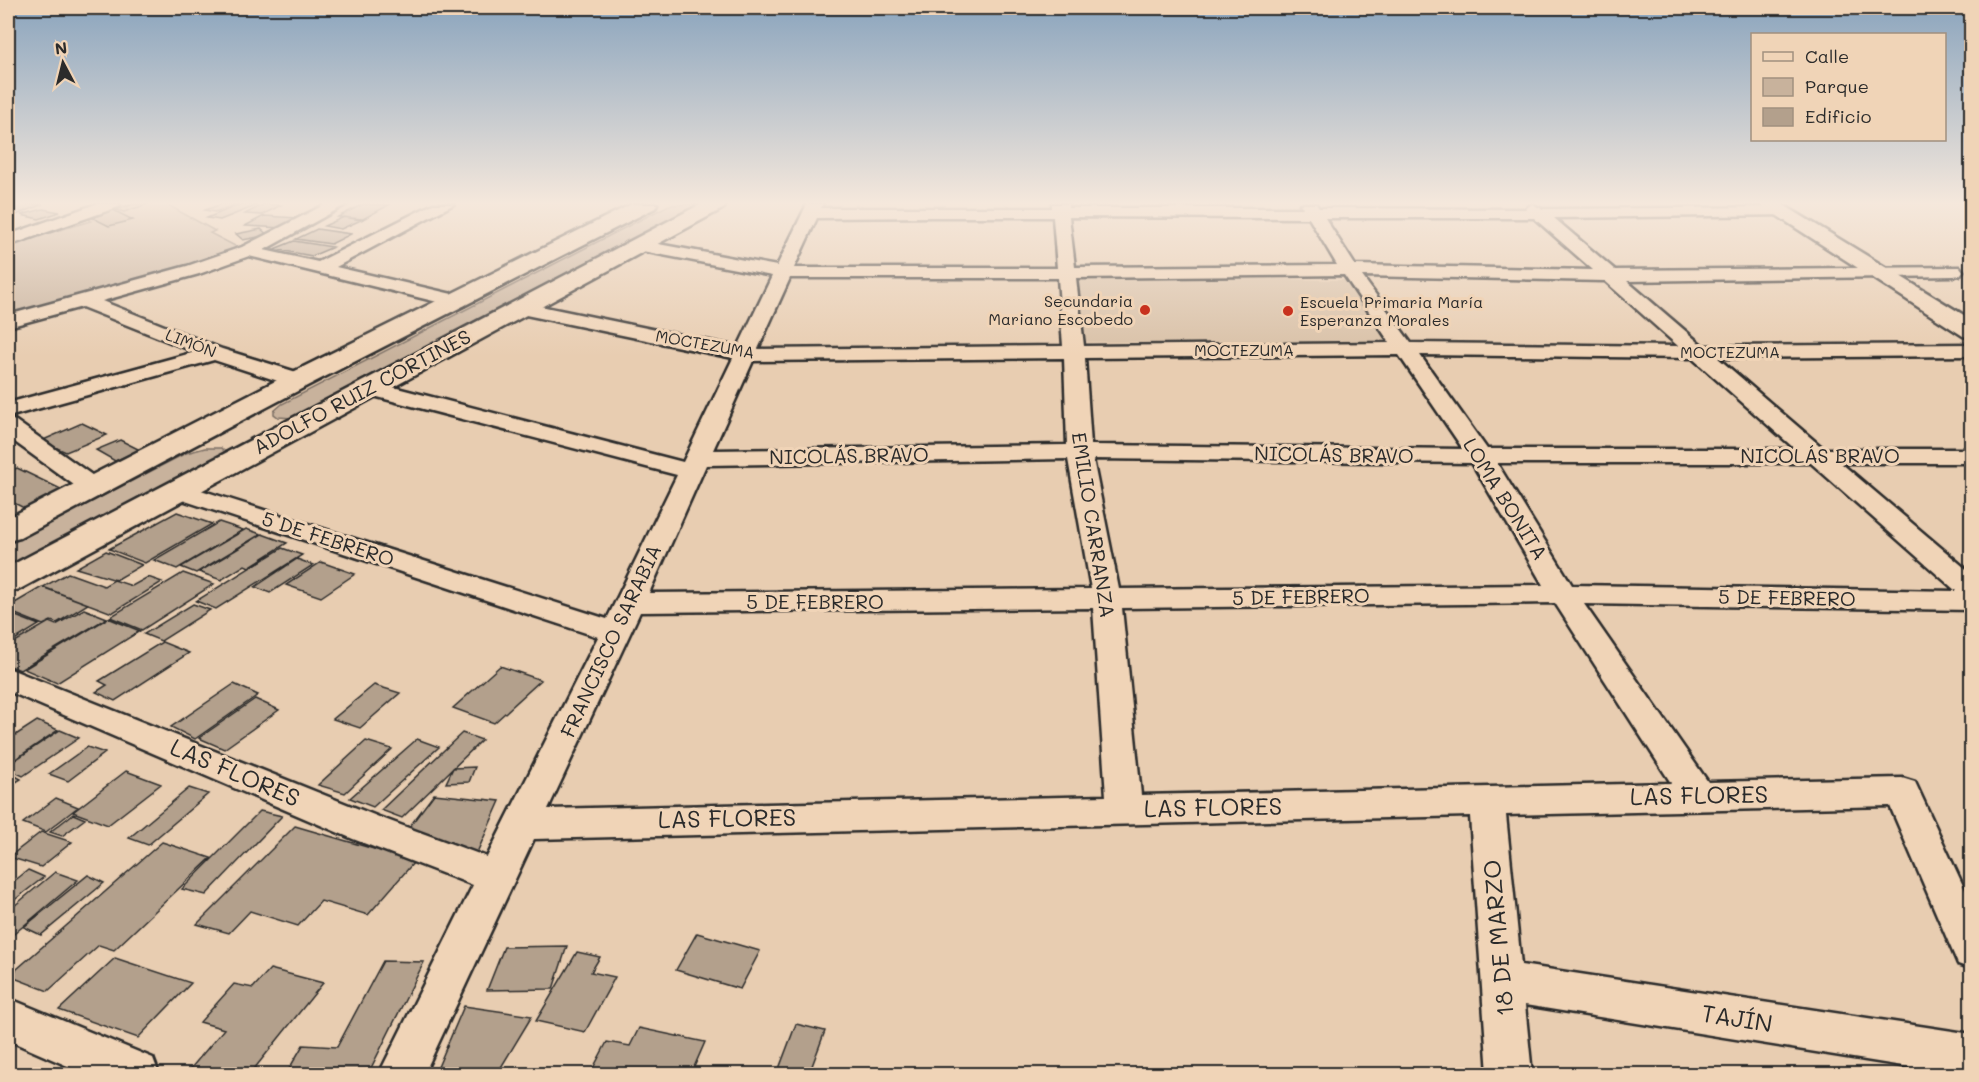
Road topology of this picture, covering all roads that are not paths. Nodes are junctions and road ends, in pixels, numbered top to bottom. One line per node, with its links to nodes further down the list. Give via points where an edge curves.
1 (238, 254): 19 (street)
2 (263, 254): 12 (street)
3 (347, 254): 12 (street)
4 (549, 254): 20 (main road, ADOLFO RUIZ CORTINES)
5 (625, 254): 21 (main road, ADOLFO RUIZ CORTINES)
6 (686, 254): 16 (street)
7 (792, 254): 16 (street, FRANCISCO SARABIA)
8 (1065, 254): 17 (street, EMILIO CARRANZA)
9 (1339, 254): 13 (street, LOMA BONITA)
10 (1584, 254): 18 (street)
11 (1847, 254): 15 (main road)
12 (320, 268): 20 (street)
13 (1349, 270): 17 (street); 18 (street); 24 (street, LOMA BONITA)
14 (1954, 271): 15 (street)
15 (1875, 272): 18 (street); 23 (main road)
16 (783, 273): 17 (street); 29 (street, FRANCISCO SARABIA)
17 (1066, 273): 26 (street, EMILIO CARRANZA)
18 (1608, 276): 27 (street)
19 (85, 301): 22 (street); 28 (street, LIMÓN)
20 (458, 301): 30 (main road, ADOLFO RUIZ CORTINES)
21 (521, 308): 29 (street, MOCTEZUMA); 31 (main road, ADOLFO RUIZ CORTINES)
22 (8, 321)
23 (1971, 331)
24 (1405, 349): 26 (street, MOCTEZUMA); 27 (street, MOCTEZUMA); 37 (street, LOMA BONITA)
25 (1971, 350): 27 (street, MOCTEZUMA)
26 (1074, 351): 29 (street, MOCTEZUMA); 36 (street, EMILIO CARRANZA)
27 (1698, 352): 39 (street)
28 (215, 353): 30 (street, LIMÓN); 32 (street)
29 (746, 355): 40 (street, FRANCISCO SARABIA)
30 (298, 380): 33 (main road, ADOLFO RUIZ CORTINES)
31 (370, 388): 35 (main road, ADOLFO RUIZ CORTINES); 40 (street, NICOLÁS BRAVO)
32 (8, 410)
33 (225, 419): 35 (main road); 41 (main road, ADOLFO RUIZ CORTINES)
34 (8, 426): 41 (street)
35 (282, 435): 42 (main road, ADOLFO RUIZ CORTINES)
36 (1079, 452): 37 (street, NICOLÁS BRAVO); 40 (street, NICOLÁS BRAVO); 47 (street, EMILIO CARRANZA)
37 (1480, 456): 39 (street, NICOLÁS BRAVO); 46 (street, LOMA BONITA)
38 (1971, 456): 39 (street, NICOLÁS BRAVO)
39 (1818, 457): 45 (street)
40 (694, 464): 49 (street, FRANCISCO SARABIA)
41 (94, 488): 43 (main road, ADOLFO RUIZ CORTINES)
42 (176, 490): 44 (main road, ADOLFO RUIZ CORTINES); 50 (street, 5 DE FEBRERO)
43 (8, 531)
44 (8, 581)
45 (1971, 590)
46 (1563, 594): 47 (street, 5 DE FEBRERO); 48 (street, 5 DE FEBRERO); 52 (street, LOMA BONITA)
47 (1107, 600): 49 (street, 5 DE FEBRERO); 54 (street, EMILIO CARRANZA)
48 (1971, 601)
49 (630, 603): 50 (street, FRANCISCO SARABIA)
50 (616, 632): 55 (street, FRANCISCO SARABIA)
51 (8, 679): 56 (street, LAS FLORES, via 366,828)
52 (1698, 796): 53 (street, LAS FLORES); 57 (street, LAS FLORES, via 1902,792)
53 (1487, 801): 54 (street, LAS FLORES); 58 (street, 18 DE MARZO)
54 (1125, 810): 55 (street, LAS FLORES)
55 (524, 824): 56 (street, FRANCISCO SARABIA)
56 (498, 878): 62 (street, FRANCISCO SARABIA)
57 (1971, 951)
58 (1503, 982): 60 (street, TAJÍN); 63 (street, 18 DE MARZO)
59 (8, 1019): 61 (street)
60 (1971, 1056)
61 (137, 1074)
62 (401, 1074)
63 (1510, 1074)

